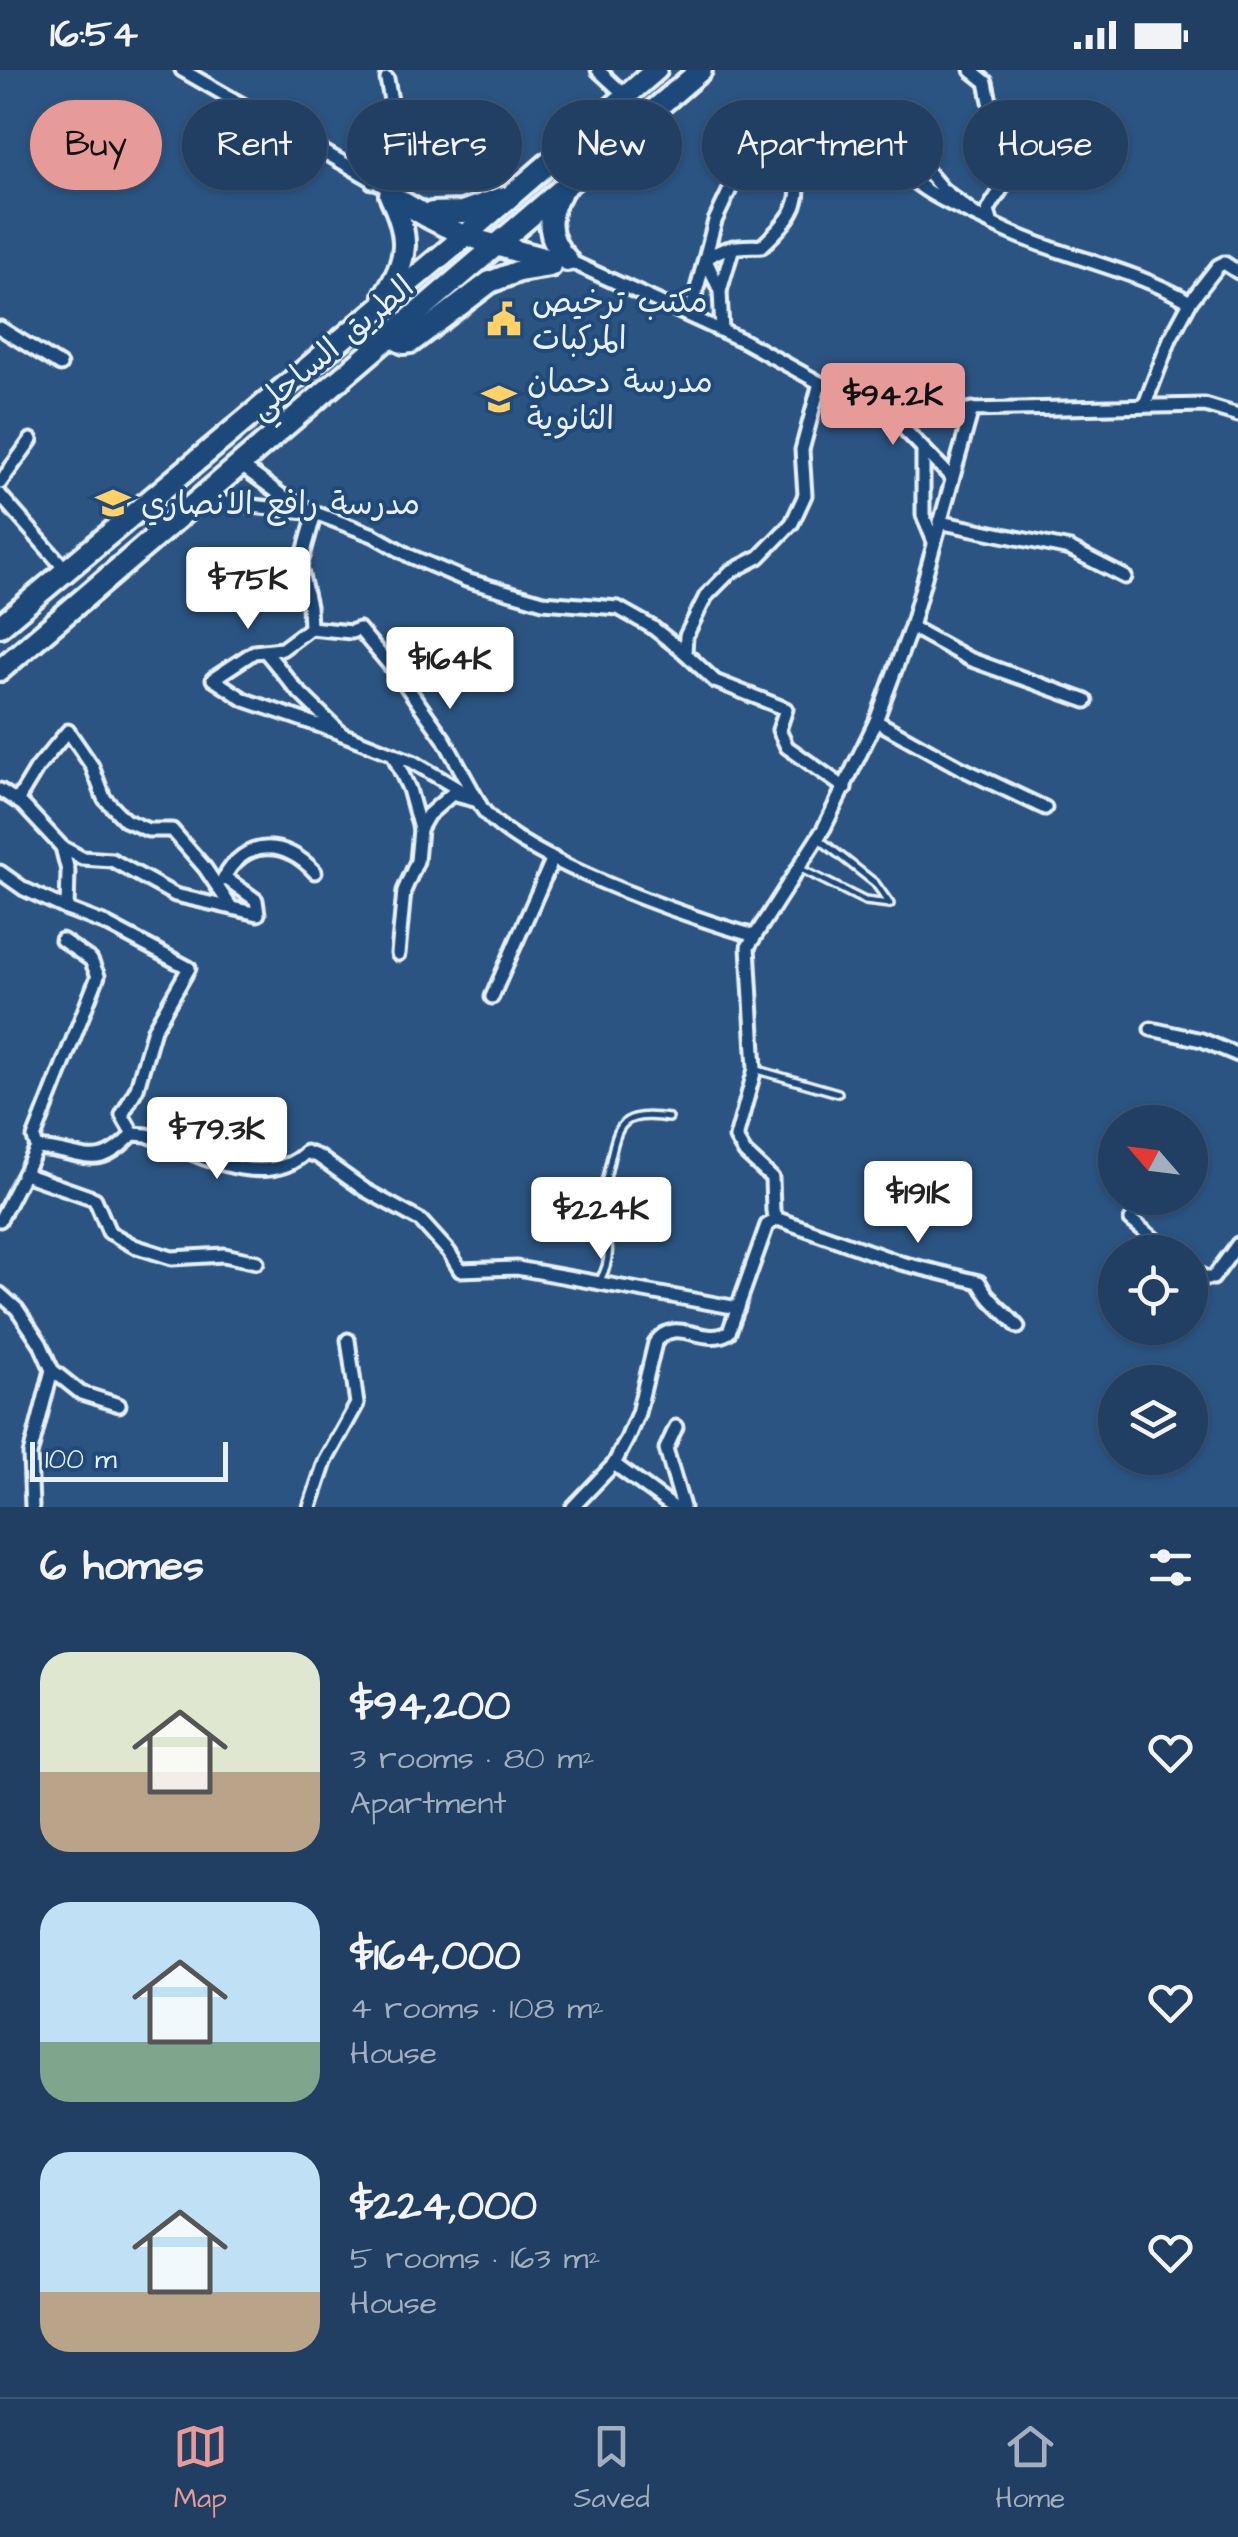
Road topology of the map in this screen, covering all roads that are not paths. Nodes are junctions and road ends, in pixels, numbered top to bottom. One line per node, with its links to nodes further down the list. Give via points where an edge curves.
1 (182, 70): 9 (street)
2 (598, 70): 7 (street)
3 (656, 70): 7 (highway, الطريق الساحلي)
4 (700, 70): 13 (highway, الطريق الساحلي)
5 (971, 70): 16 (street, via 986,82 1010,171)
6 (387, 79): 8 (street)
7 (626, 96): 14 (highway, الطريق الساحلي)
8 (391, 100)
9 (347, 168)
10 (382, 190): 25 (highway, via 404,229 404,255)
11 (384, 190): 17 (street, via 426,223)
12 (385, 190): 15 (street)
13 (561, 192): 18 (highway, الطريق الساحلي); 21 (highway, via 551,232)
14 (513, 194): 15 (highway, via 462,212); 17 (highway, الطريق الساحلي)
15 (432, 213): 17 (street)
16 (986, 221): 16 (street, via 916,185 898,167 900,148); 24 (street)
17 (464, 236): 18 (street); 25 (highway, الطريق الساحلي)
18 (496, 245): 21 (street); 29 (highway, الطريق الساحلي)
19 (733, 247): 20 (street); 20 (street, via 762,246 783,227 799,188 791,172 751,155 743,162 714,221); 23 (street)
20 (706, 260): 23 (street); 26 (street)
21 (558, 263): 26 (street); 29 (highway, via 490,282 411,342)
22 (1238, 272): 24 (street, via 1218,266)
23 (720, 291): 28 (street)
24 (1190, 302): 32 (street)
25 (370, 315): 46 (highway, الطريق الساحلي)
26 (690, 315): 28 (street)
27 (0, 328): 30 (street)
28 (722, 330): 31 (street)
29 (392, 337): 38 (highway, الطريق الساحلي)
30 (60, 365)
31 (820, 383): 34 (street, via 866,402); 52 (street, via 802,450 805,494 792,524 706,596 686,636)
32 (1145, 404): 33 (street); 35 (street, via 1205,405)
33 (972, 409): 34 (street); 39 (street)
34 (915, 411): 37 (street, via 904,422)
35 (1238, 415)
36 (31, 440): 40 (street)
37 (923, 449): 39 (street); 45 (street, via 923,515)
38 (240, 464): 42 (highway, الطريق الساحلي); 43 (street)
39 (952, 478): 44 (street)
40 (0, 483)
41 (0, 494): 46 (street)
42 (197, 500): 43 (street); 53 (highway, الطريق الساحلي)
43 (315, 513): 50 (street, via 300,566); 52 (street, via 466,580 543,602 618,608)
44 (939, 522): 45 (street); 47 (street, via 1070,549)
45 (934, 542): 49 (street)
46 (67, 570): 48 (highway, الطريق الساحلي)
47 (1124, 576)
48 (0, 626)
49 (911, 627): 54 (street, via 969,659); 55 (street)
50 (310, 628): 51 (street, via 282,649); 61 (street, via 358,629 444,740)
51 (265, 651): 56 (street); 56 (street, via 212,678 245,700)
52 (685, 654): 58 (street, via 715,681 786,709 779,730 787,747)
53 (0, 670)
54 (1086, 701)
55 (876, 721): 58 (street); 62 (street)
56 (342, 734): 57 (street)
57 (393, 754): 61 (street); 63 (street)
58 (845, 788): 64 (street)
59 (0, 790): 60 (street)
60 (17, 800): 65 (street); 70 (street, via 68,731 104,798 125,820 172,830)
61 (478, 801): 63 (street, via 452,794); 66 (street, via 500,827)
62 (1045, 808)
63 (420, 829): 75 (street, via 417,861 404,891)
64 (818, 838): 67 (street); 67 (lane, via 876,883 890,904 865,901)
65 (62, 847): 71 (street, via 82,858 112,860 175,895); 72 (street)
66 (553, 858): 73 (street); 76 (street)
67 (799, 868): 73 (street)
68 (0, 872): 72 (street)
69 (315, 872): 70 (street, via 281,847 249,850)
70 (221, 882): 71 (street); 71 (street, via 256,900 258,914)
71 (231, 907)
72 (67, 908): 82 (street, via 190,968 154,1029 122,1115)
73 (754, 936): 79 (street, via 748,947)
74 (62, 940): 83 (street, via 91,960 98,976 34,1138)
75 (398, 954)
76 (492, 997)
77 (1151, 1029): 78 (street)
78 (1238, 1055)
79 (755, 1069): 80 (lane); 86 (street, via 736,1138 772,1178)
80 (838, 1093)
81 (669, 1118): 92 (lane, via 629,1118 618,1128 600,1193 610,1245)
82 (133, 1134): 83 (street, via 113,1155 97,1158); 92 (street, via 251,1172 294,1164 306,1152 421,1221 460,1270 517,1268)
83 (38, 1148): 84 (street)
84 (24, 1174): 85 (street); 90 (street, via 95,1199 109,1232 134,1246 172,1258 224,1254)
85 (0, 1220)
86 (778, 1220): 94 (street, via 767,1225); 95 (street, via 978,1282)
87 (1131, 1220): 88 (street)
88 (1149, 1235)
89 (1238, 1244): 91 (street)
90 (257, 1262)
91 (1208, 1278)
92 (598, 1283): 94 (street)
93 (0, 1294): 97 (street, via 17,1309)
94 (738, 1308): 100 (street, via 724,1336 672,1329 661,1334 638,1413)
95 (1018, 1327)
96 (348, 1340): 102 (street, via 357,1404 325,1462)
97 (52, 1370): 98 (street, via 81,1393); 101 (street, via 30,1455)
98 (120, 1405)
99 (676, 1426): 105 (street, via 666,1449)
100 (614, 1464): 103 (street); 104 (street)
101 (32, 1507)
102 (310, 1507)
103 (574, 1507)
104 (674, 1507)
105 (682, 1507)

